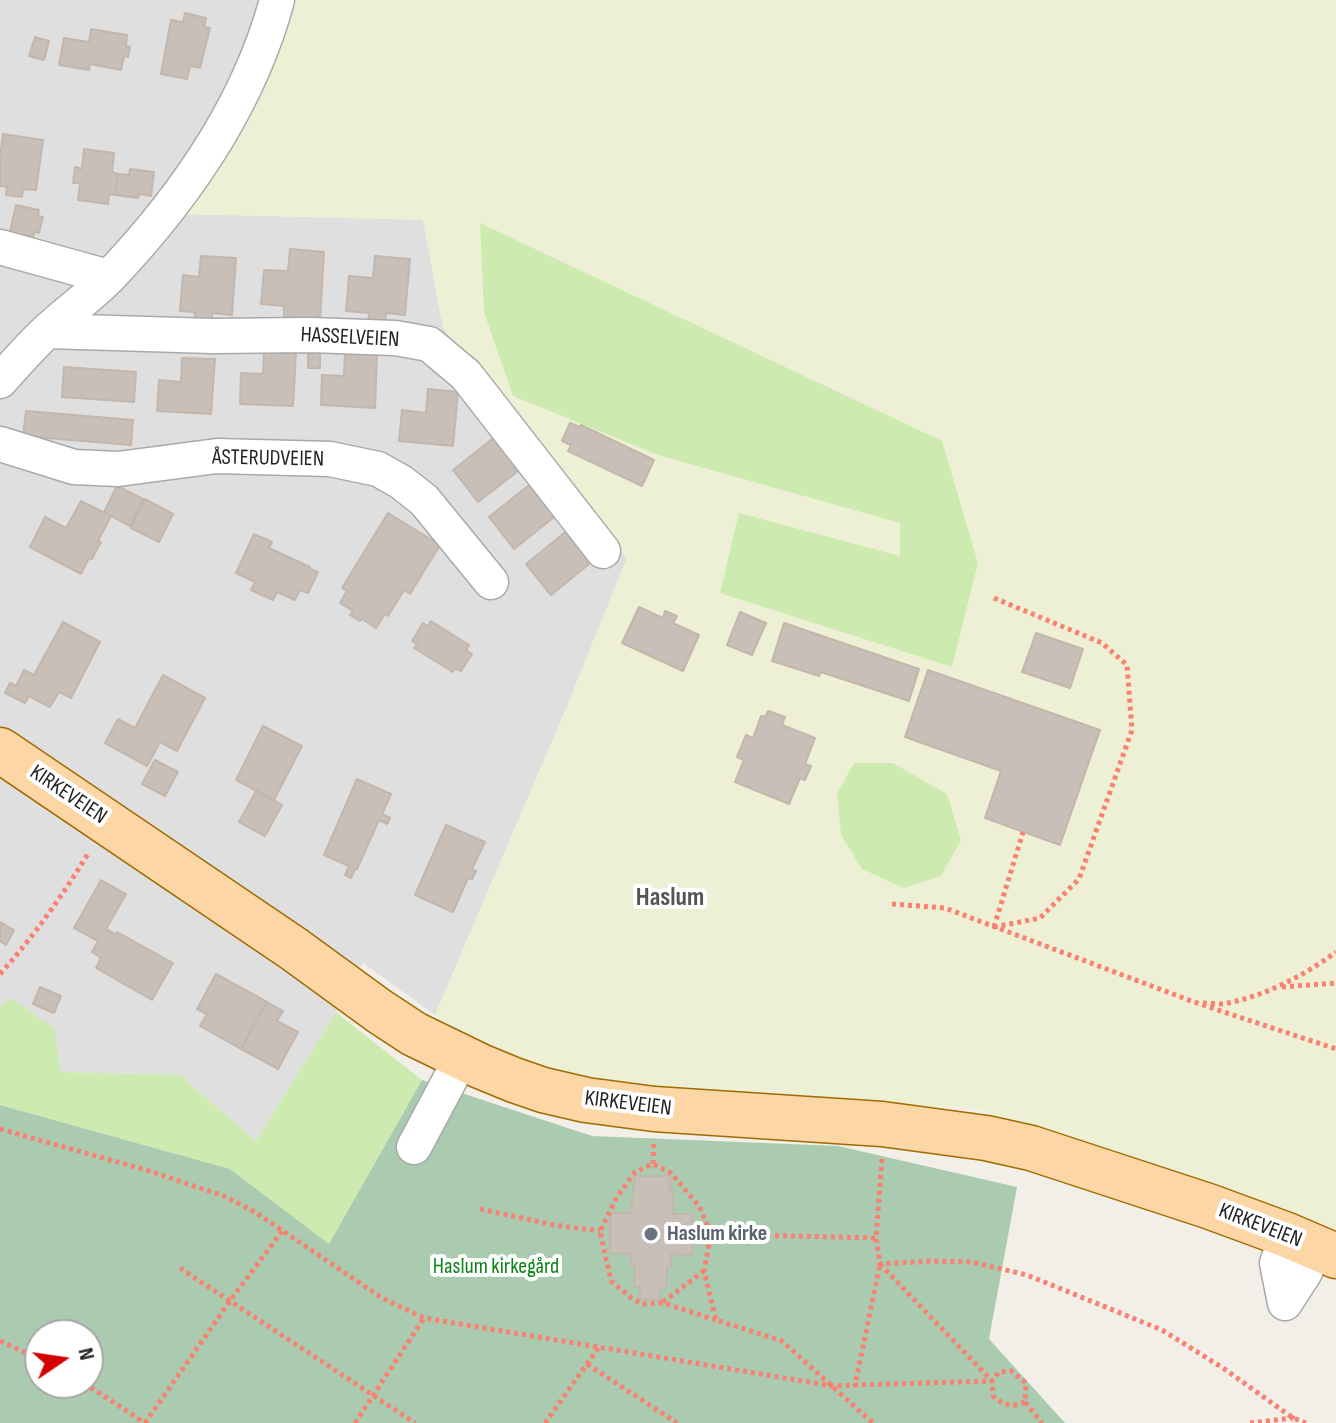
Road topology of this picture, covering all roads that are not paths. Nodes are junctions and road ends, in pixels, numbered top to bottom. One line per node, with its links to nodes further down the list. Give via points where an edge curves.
1 (277, 0): 3 (street, via 222,131 180,194)
2 (0, 247): 3 (street)
3 (108, 277): 4 (street)
4 (47, 331): 5 (street); 7 (street, HASSELVEIEN, via 395,338 429,344 466,375)
5 (0, 381)
6 (0, 444): 8 (street, ÅSTERUDVEIEN, via 74,467 118,469 217,456 330,459 378,469 424,500)
7 (603, 551)
8 (491, 582)
9 (0, 750): 10 (main road, KIRKEVEIEN, via 379,1011)
10 (462, 1057): 11 (street); 12 (main road, KIRKEVEIEN, via 514,1080 586,1100 882,1124 986,1138 1193,1201)
11 (414, 1147)
12 (1313, 1246)

